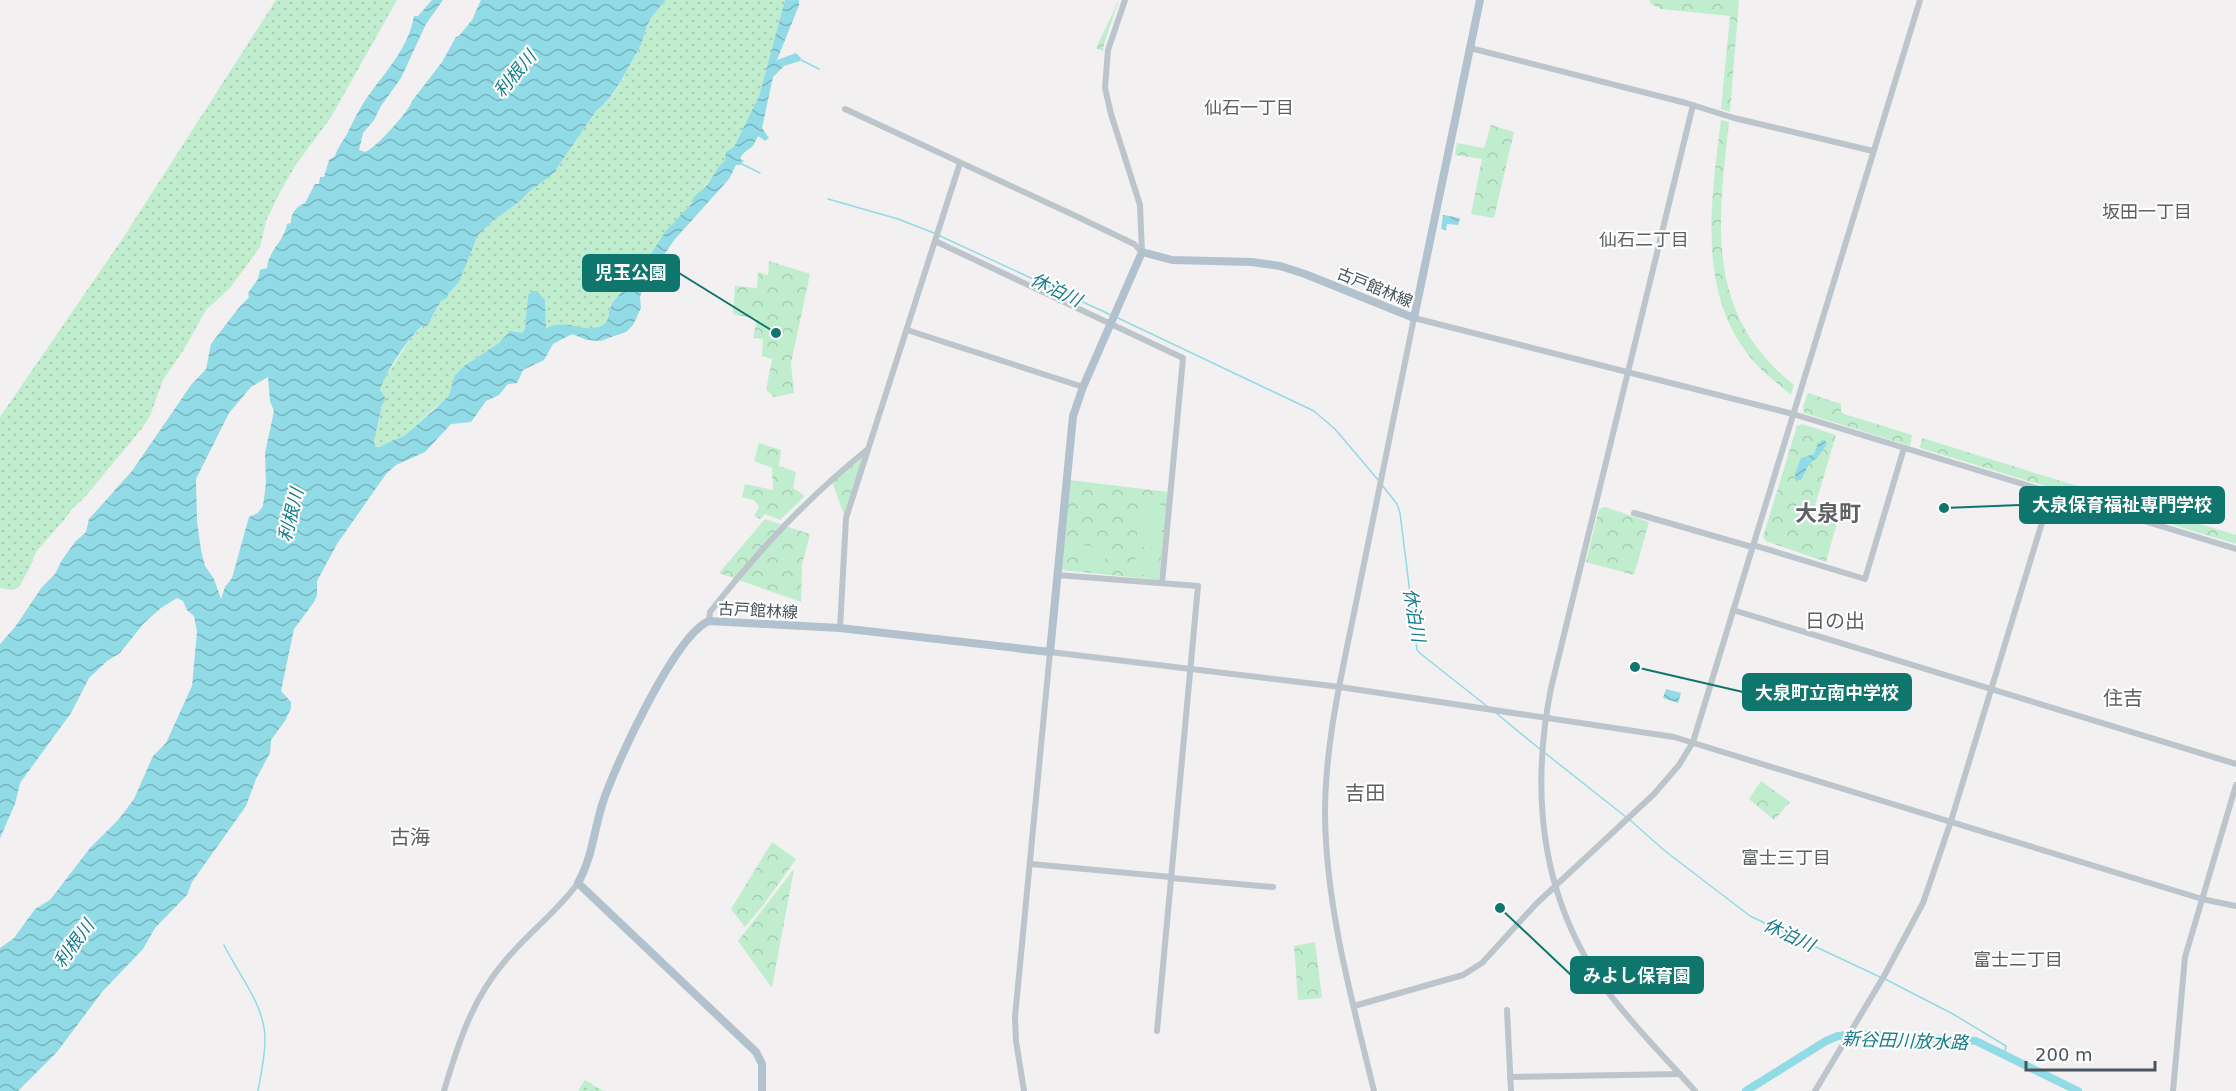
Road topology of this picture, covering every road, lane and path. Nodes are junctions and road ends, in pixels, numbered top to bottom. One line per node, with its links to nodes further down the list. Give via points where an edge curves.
1 (1125, 0): 10 (street, via 1108,50 1105,88 1140,205)
2 (1480, 0): 4 (main road, 古戸館林線)
3 (1920, 0): 7 (street)
4 (1470, 48): 5 (street); 11 (main road, 古戸館林線)
5 (1693, 105): 7 (street); 14 (street)
6 (845, 109): 8 (street)
7 (1873, 151): 16 (street)
8 (960, 163): 9 (street); 10 (street, via 1116,235)
9 (935, 240): 12 (street); 13 (street)
10 (1142, 252): 11 (main road, 古戸館林線, via 1172,260 1280,266); 12 (main road)
11 (1414, 318): 14 (street); 30 (street)
12 (1111, 323): 15 (main road); 24 (street, via 1183,358)
13 (907, 330): 15 (street); 18 (street)
14 (1629, 372): 16 (street); 32 (street)
15 (1083, 387): 23 (main road, via 1073,416)
16 (1793, 414): 17 (street); 21 (street)
17 (1904, 448): 19 (street); 21 (street, via 1865,579)
18 (868, 449): 26 (street, via 774,534 710,612); 27 (street, via 846,518)
19 (2051, 493): 22 (street); 31 (street)
20 (1634, 513): 21 (street)
21 (1753, 546): 25 (street)
22 (2236, 549)
23 (1057, 574): 24 (street); 28 (main road)
24 (1162, 583): 29 (street, via 1198,586)
25 (1733, 610): 31 (street); 33 (street)
26 (709, 621): 27 (main road, 古戸館林線); 39 (main road, 古戸館林線, via 697,629 660,679 606,794)
27 (840, 628): 28 (main road, 古戸館林線)
28 (1050, 652): 29 (street); 37 (street)
29 (1190, 669): 30 (street); 38 (street)
30 (1340, 687): 32 (street); 44 (street, via 1327,763 1326,841 1334,914)
31 (1991, 689): 34 (street); 36 (street)
32 (1546, 717): 33 (street); 40 (street, via 1540,785)
33 (1693, 742): 36 (street); 40 (street, via 1670,776)
34 (2236, 764)
35 (2236, 785): 42 (street)
36 (1951, 821): 42 (street); 55 (street, via 1923,903)
37 (1031, 864): 38 (street); 51 (street, via 1015,1017)
38 (1171, 877): 41 (street); 46 (street)
39 (578, 883): 49 (street, via 487,985 463,1031); 50 (main road, via 745,1039 761,1060)
40 (1554, 886): 44 (street, via 1473,970); 47 (street, via 1573,933 1605,987)
41 (1273, 887)
42 (2202, 898): 43 (street); 56 (street, via 2185,957)
43 (2236, 906)
44 (1354, 1006): 52 (street)
45 (1508, 1010): 48 (street)
46 (1157, 1031)
47 (1680, 1074): 48 (street); 54 (street)
48 (1510, 1077): 53 (street)
49 (444, 1091)
50 (762, 1091)
51 (1024, 1091)
52 (1374, 1091)
53 (1511, 1091)
54 (1695, 1091)
55 (1815, 1091)
56 (2173, 1091)

